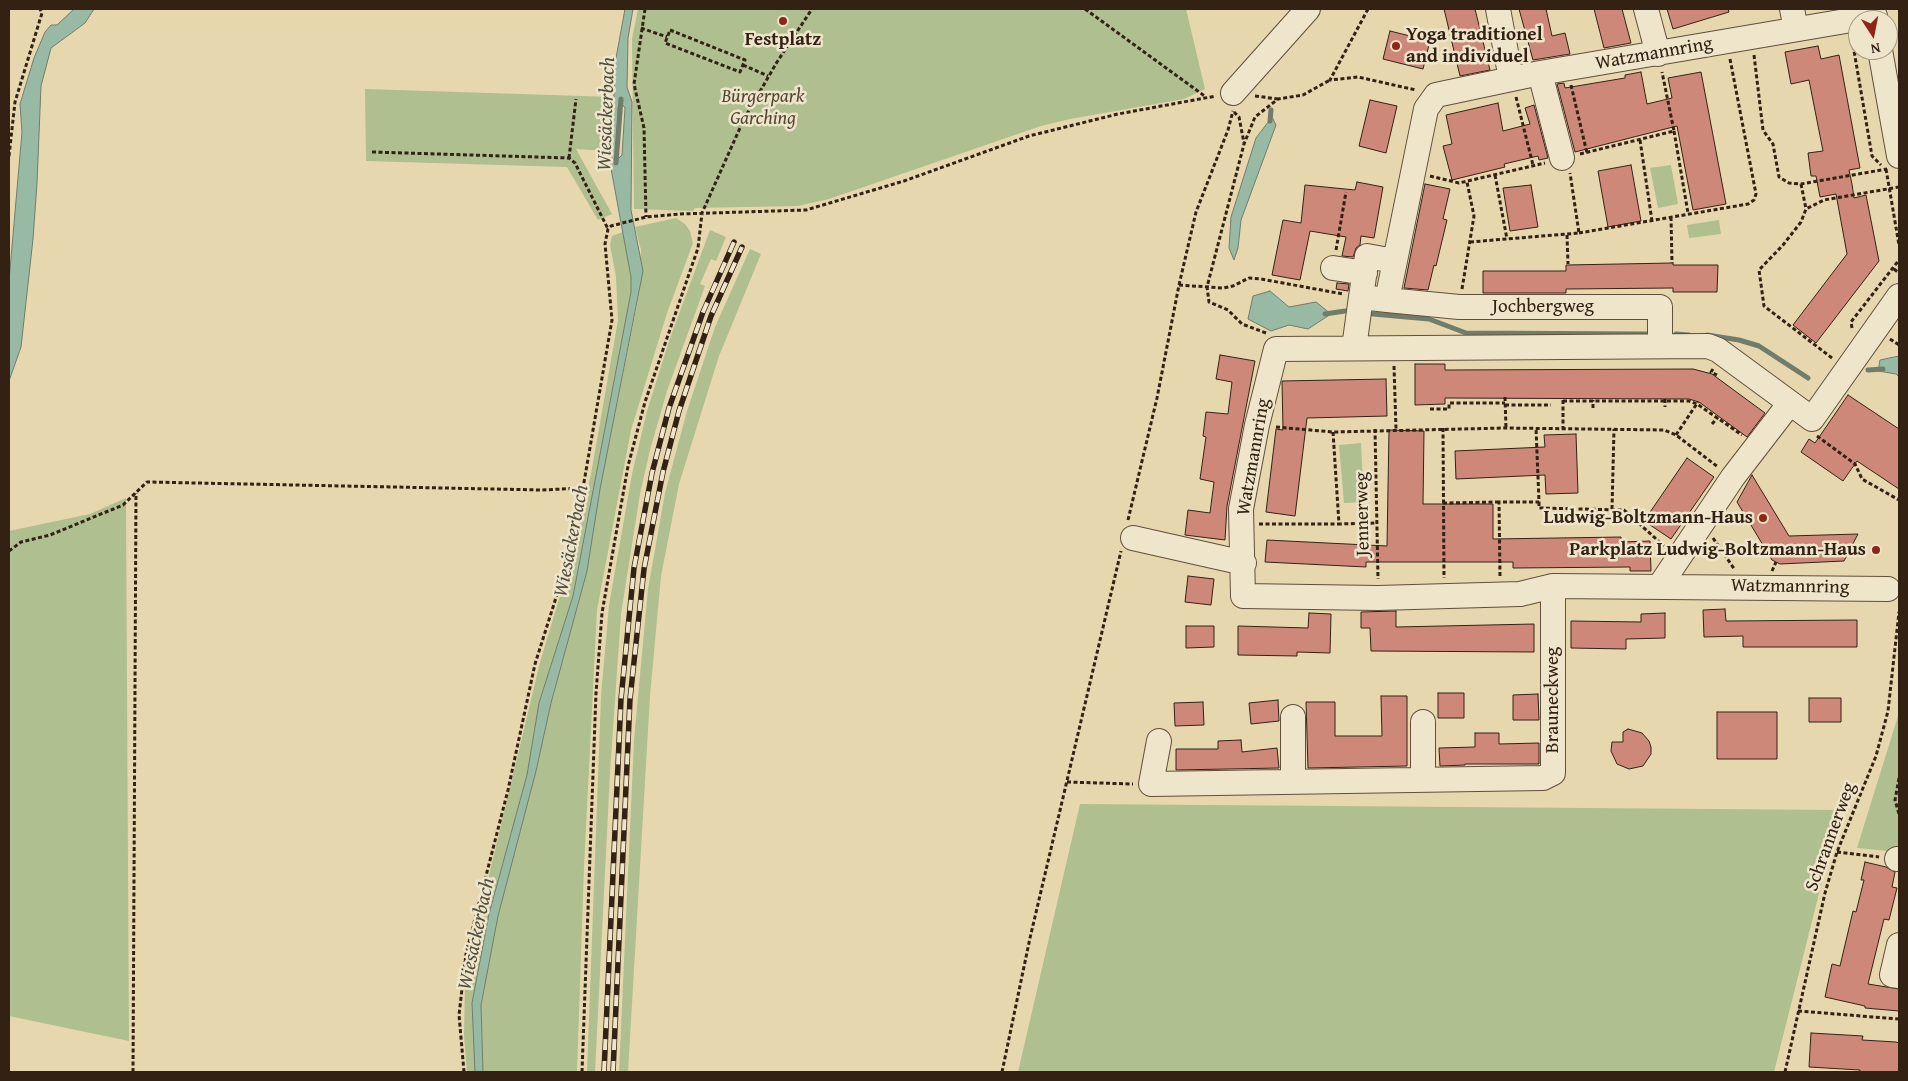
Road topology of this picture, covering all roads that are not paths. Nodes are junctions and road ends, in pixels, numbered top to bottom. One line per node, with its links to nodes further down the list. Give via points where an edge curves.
1 (1308, 9): 10 (street)
2 (1498, 9): 9 (street)
3 (1646, 9): 6 (street)
4 (1794, 19): 5 (street, Watzmannring); 6 (street, Watzmannring)
5 (1848, 20)
6 (1658, 54): 8 (street, Watzmannring)
7 (1881, 60): 12 (street)
8 (1540, 73): 9 (street, Watzmannring); 11 (street)
9 (1512, 79): 13 (street, Watzmannring, via 1436,95 1426,109)
10 (1233, 102)
11 (1566, 162)
12 (1892, 164)
13 (1394, 261): 15 (street, via 1367,256); 18 (street)
14 (1333, 268): 15 (street)
15 (1365, 273): 17 (street)
16 (1899, 296): 21 (street, via 1812,419)
17 (1361, 297): 18 (street); 20 (street)
18 (1387, 300): 19 (street, Jochbergweg, via 1459,308 1660,307)
19 (1660, 346): 20 (street, Jochbergweg); 21 (street, Jochbergweg, via 1708,346 1718,350)
20 (1354, 348): 24 (street, Watzmannring, via 1276,349 1241,509)
21 (1790, 403): 23 (street)
22 (1127, 537): 24 (street)
23 (1690, 540): 26 (street); 27 (street)
24 (1244, 564): 25 (street, Watzmannring, via 1243,596 1378,598 1520,594)
25 (1553, 586): 27 (street, Watzmannring); 32 (street, Brauneckweg, via 1553,773 1543,778)
26 (1692, 586): 27 (street, Watzmannring); 28 (street, Watzmannring)
27 (1658, 587)
28 (1888, 589)
29 (1293, 717): 33 (street)
30 (1422, 722): 32 (street)
31 (1159, 741): 33 (street, Brauneckweg, via 1151,784)
32 (1423, 780): 33 (street, Brauneckweg)
33 (1293, 782)
34 (1899, 945): 35 (street, via 1892,975)
35 (1899, 976)

